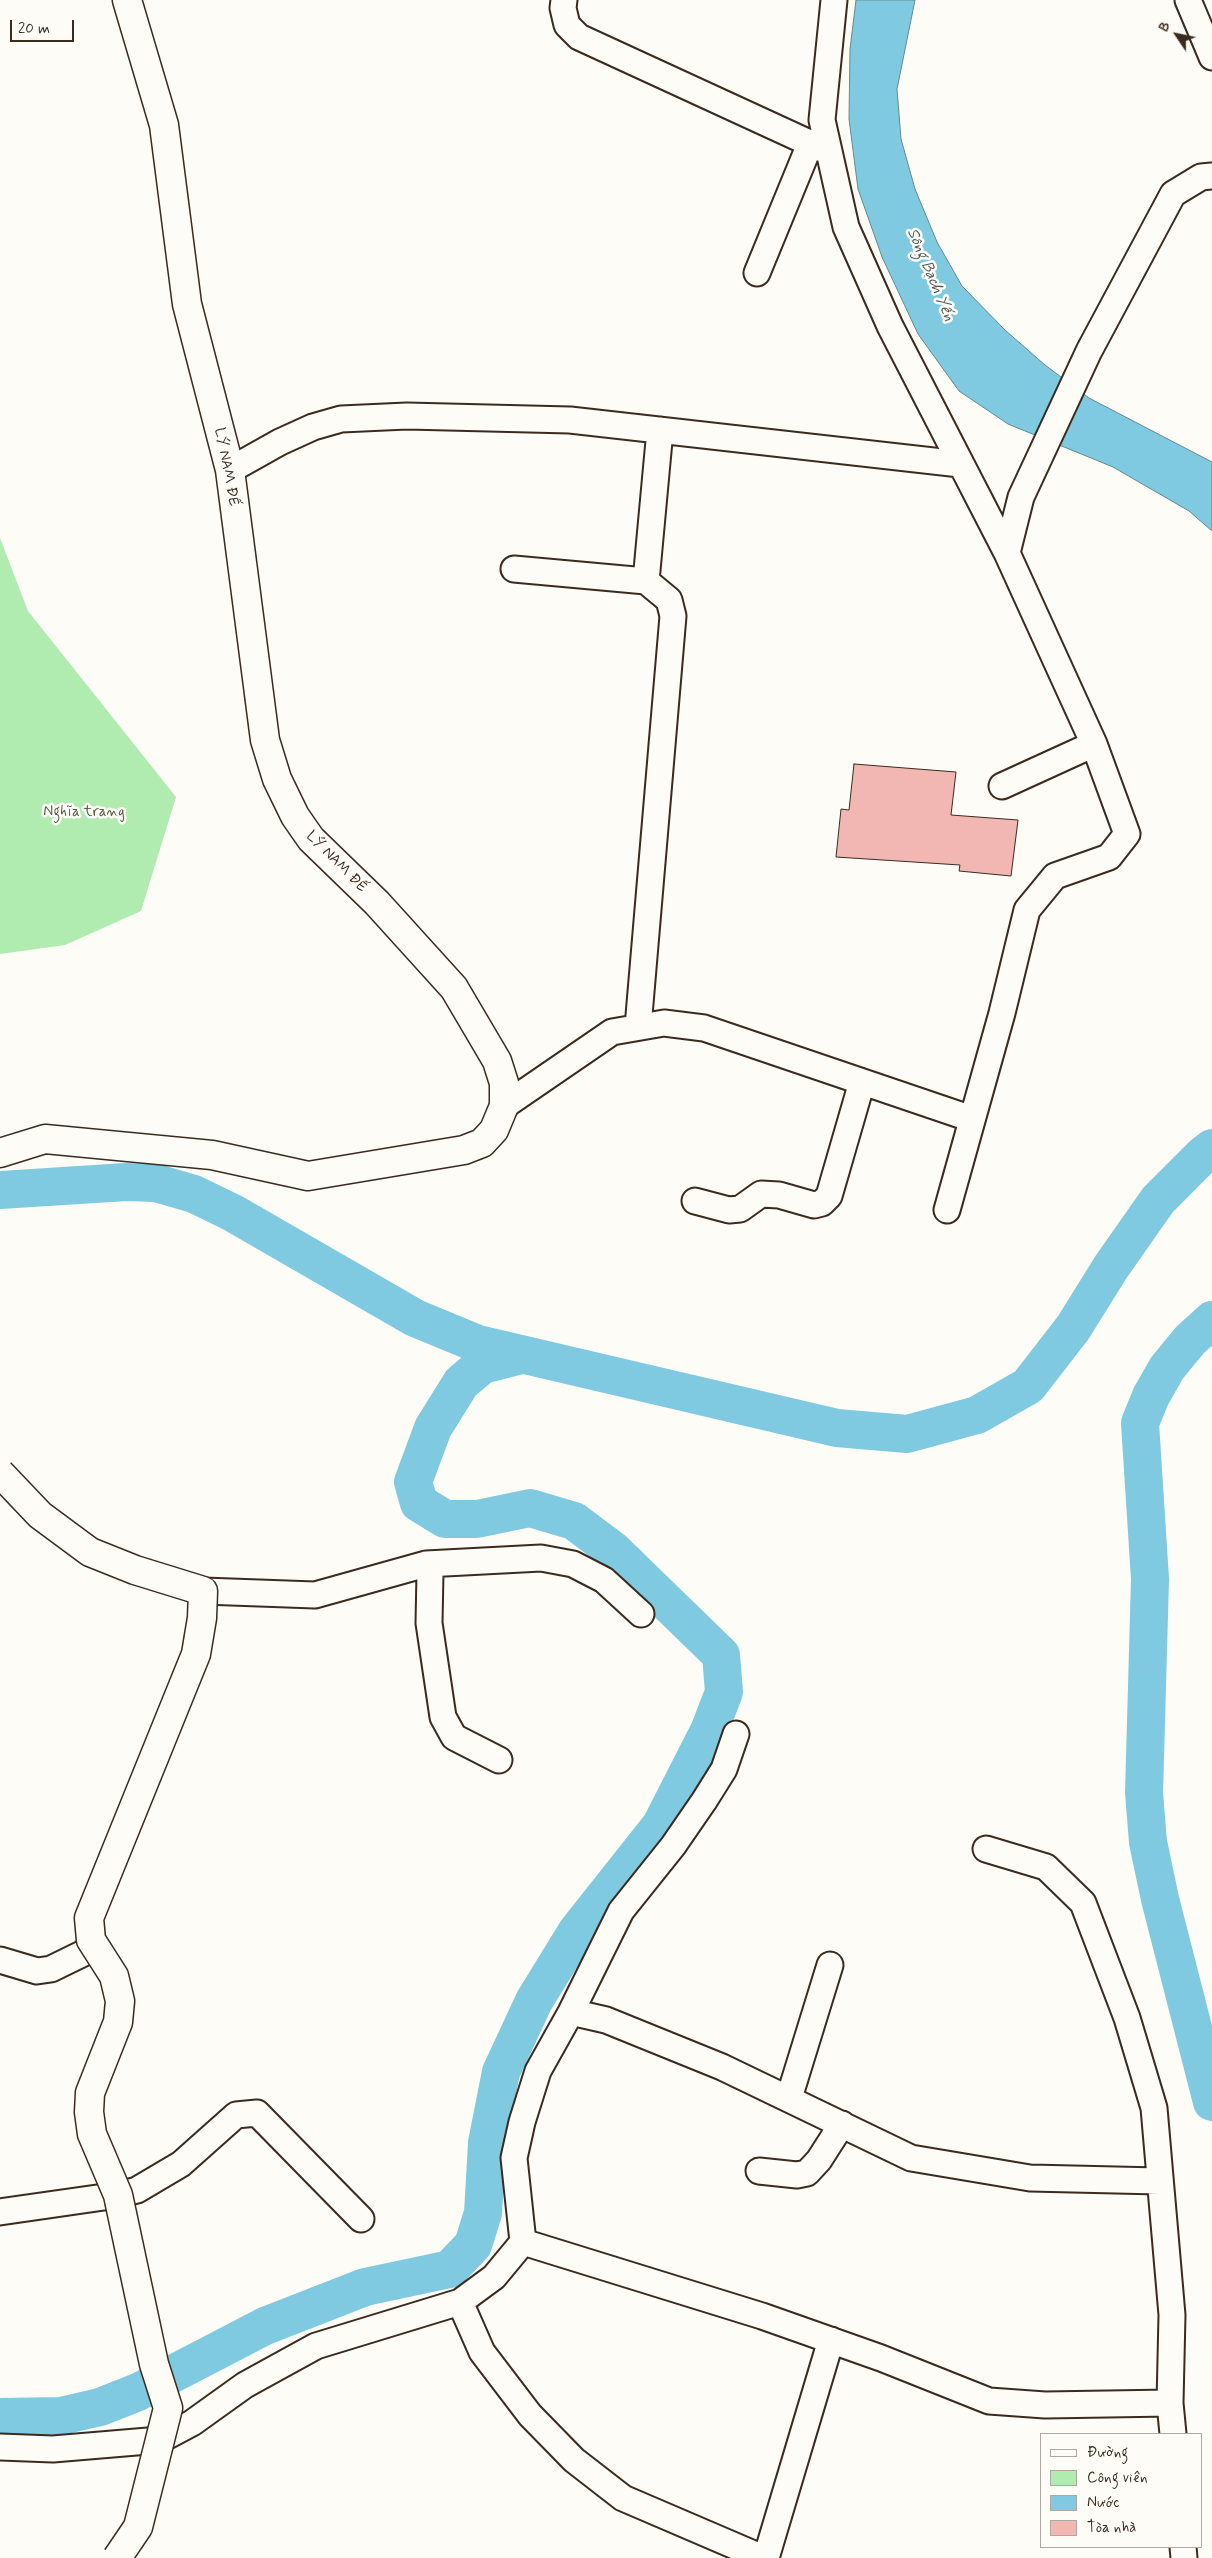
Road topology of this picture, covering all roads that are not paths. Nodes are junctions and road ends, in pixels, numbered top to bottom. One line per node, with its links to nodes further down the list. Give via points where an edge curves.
1 (127, 0): 11 (street, LÝ NAM ĐẾ, via 164,124 187,304)
2 (564, 0): 6 (street, via 567,25 579,36)
3 (834, 0): 6 (street)
4 (1188, 0): 5 (street)
5 (1212, 57)
6 (819, 148): 8 (street); 10 (street, via 846,227 890,326)
7 (1212, 176): 12 (street, via 1201,177 1173,194 1089,351 1021,497)
8 (757, 273)
9 (660, 430): 10 (street); 11 (street, via 570,420 408,416 342,419 280,442); 14 (street)
10 (960, 464): 12 (street)
11 (230, 470): 19 (street, LÝ NAM ĐẾ, via 266,740 277,779 310,839 377,903 454,988 497,1060 504,1083)
12 (1007, 553): 15 (street)
13 (514, 569): 14 (street)
14 (646, 580): 17 (street, via 669,600 673,616)
15 (1094, 744): 16 (street); 20 (street, via 1127,834 1109,857 1055,876 1027,910)
16 (1002, 786)
17 (638, 1027): 18 (street, via 664,1023 704,1028); 19 (street, via 612,1032)
18 (862, 1082): 20 (street); 22 (street, via 829,1196 822,1203 814,1205 779,1195 761,1194 740,1209 729,1210)
19 (504, 1106): 21 (street, LÝ NAM ĐẾ, via 494,1130 482,1143 464,1150 308,1176 212,1155 45,1139)
20 (972, 1120): 23 (street)
21 (0, 1153)
22 (695, 1201)
23 (947, 1210)
24 (0, 1473): 26 (street, bridge, via 40,1515 90,1552)
25 (426, 1564): 26 (street, via 315,1595); 27 (street, via 541,1558 574,1564 604,1580); 29 (street, via 430,1573 429,1623 443,1717 454,1737)
26 (203, 1591): 31 (street, bridge, via 196,1654 89,1918 91,1940)
27 (641, 1614)
28 (736, 1734): 34 (street, via 724,1769 704,1801 621,1911)
29 (499, 1760)
30 (986, 1848): 38 (street, via 1046,1867 1083,1903 1127,2018 1154,2108)
31 (96, 1947): 32 (street, via 44,1970); 39 (street, bridge, via 114,1976 120,2001 118,2022 90,2093 89,2112 92,2134)
32 (0, 1960)
33 (830, 1965): 35 (street)
34 (571, 2012): 35 (street, via 606,2020); 42 (street, via 538,2071 514,2158)
35 (789, 2098): 36 (street)
36 (842, 2124): 37 (street, via 807,2173); 38 (street, via 910,2158 1030,2178)
37 (759, 2171)
38 (1159, 2181): 45 (street, via 1172,2314)
39 (118, 2195): 40 (street); 41 (street, via 137,2190 181,2164 236,2115 257,2113); 47 (street, bridge, via 154,2364 168,2408)
40 (0, 2212)
41 (361, 2219)
42 (523, 2242): 43 (street, via 494,2277); 44 (street)
43 (460, 2302): 47 (street, via 316,2346 244,2385 192,2423); 50 (street, via 482,2352 530,2415 574,2460 624,2498)
44 (831, 2340): 45 (street, via 990,2401 1045,2405); 50 (street)
45 (1170, 2403): 46 (street)
46 (1173, 2433)
47 (160, 2440): 48 (street, via 53,2449); 49 (street, bridge, via 138,2527)
48 (0, 2447)
49 (126, 2555)
50 (761, 2558)

